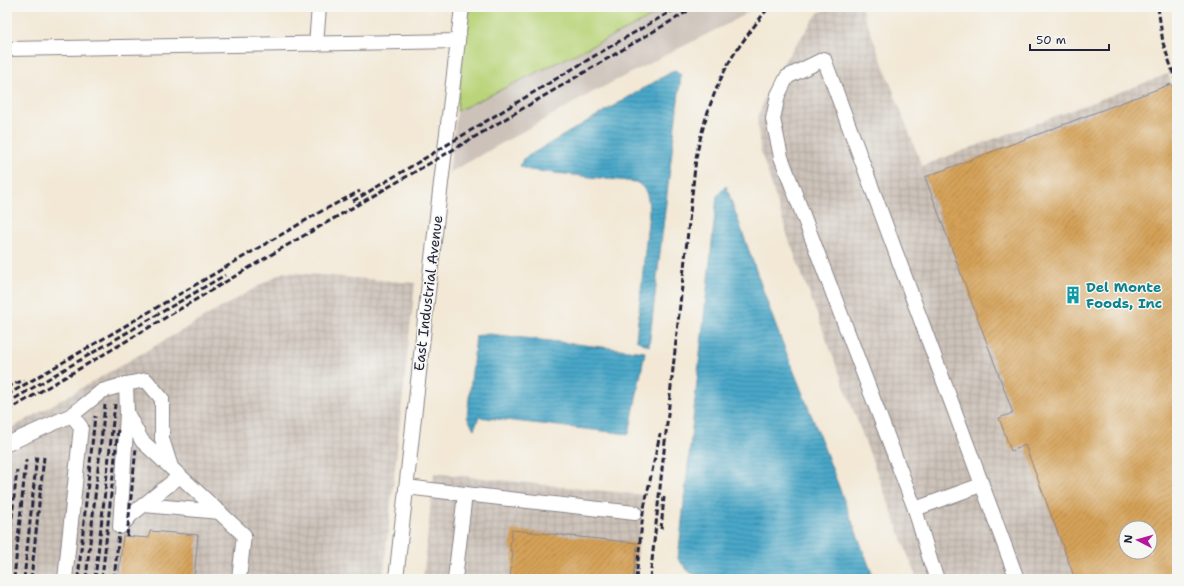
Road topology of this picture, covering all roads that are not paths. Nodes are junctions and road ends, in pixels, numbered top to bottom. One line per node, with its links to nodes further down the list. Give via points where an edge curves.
1 (319, 7): 4 (street)
2 (462, 7): 3 (street, East Industrial Avenue)
3 (458, 41): 4 (street); 12 (street, East Industrial Avenue)
4 (316, 44): 5 (street)
5 (7, 49)
6 (126, 384): 7 (street); 8 (street, via 102,391); 10 (street, via 146,380 162,399 162,439)
7 (127, 413): 10 (street, via 142,441); 14 (street, via 120,527)
8 (72, 415): 9 (street); 18 (street, via 82,427)
9 (7, 444)
10 (175, 471): 14 (street); 16 (street)
11 (981, 485): 15 (street); 15 (street, via 824,59 787,76 778,95 773,119 781,157); 23 (street)
12 (406, 487): 13 (street); 20 (street, East Industrial Avenue)
13 (465, 494): 17 (street); 21 (street)
14 (144, 505): 16 (street)
15 (914, 509): 22 (street)
16 (220, 512): 19 (street, via 244,535)
17 (635, 513)
18 (65, 579)
19 (239, 579)
20 (396, 579)
21 (455, 579)
22 (937, 579)
23 (1017, 579)

